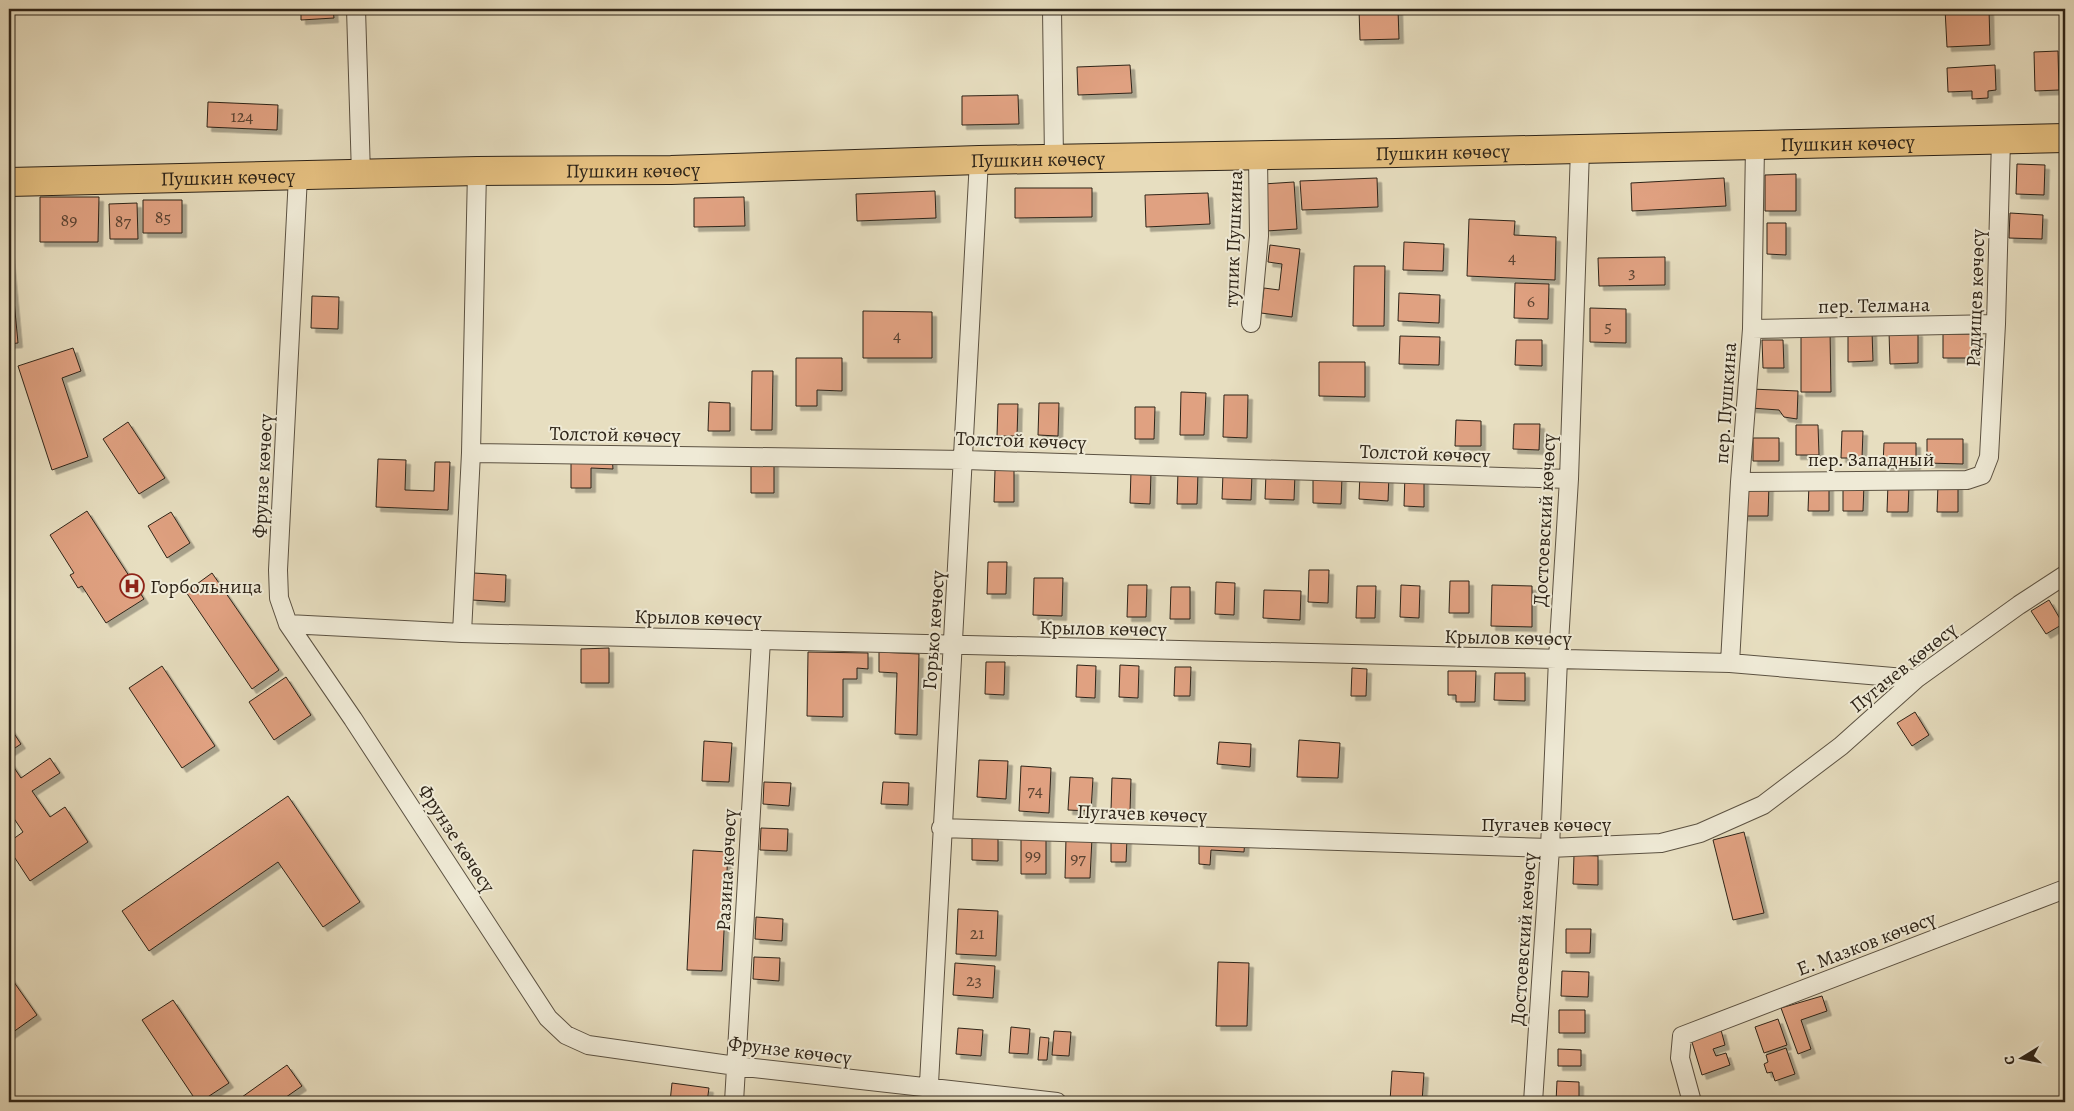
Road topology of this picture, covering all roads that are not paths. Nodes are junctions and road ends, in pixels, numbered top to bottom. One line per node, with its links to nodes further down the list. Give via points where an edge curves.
1 (356, 9): 11 (street)
2 (1052, 9): 9 (street)
3 (2065, 138): 4 (highway, Пушкин көчөсү)
4 (2001, 140): 5 (highway, Пушкин көчөсү); 15 (street, Радищев көчөсү)
5 (1755, 146): 6 (highway, Пушкин көчөсү); 16 (street, пер. Пушкина)
6 (1580, 149): 7 (highway, Пушкин көчөсү); 20 (street, Достоевский көчөсү)
7 (1258, 156): 9 (highway, Пушкин көчөсү); 14 (street, тупик Пушкина, via 1259,236)
8 (979, 160): 9 (highway, Пушкин көчөсү); 10 (highway, Пушкин көчөсү, via 671,170); 19 (street, Горько көчөсү)
9 (1054, 160)
10 (477, 172): 11 (highway, Пушкин көчөсү); 17 (street)
11 (361, 175): 12 (highway, Пушкин көчөсү)
12 (298, 176): 13 (highway, Пушкин көчөсү); 23 (street, Фрунзе көчөсү, via 278,570 279,598)
13 (9, 182)
14 (1251, 324)
15 (1996, 324): 16 (street, пер. Телмана); 18 (street, Радищев көчөсү)
16 (1752, 329): 21 (street, пер. Пушкина)
17 (471, 453): 19 (street, Толстой көчөсү); 24 (street)
18 (1989, 458): 21 (street, пер. Западный, via 1982,475 1967,480)
19 (964, 460): 20 (street, Толстой көчөсү); 26 (street, Горько көчөсү)
20 (1569, 478): 27 (street, Достоевский көчөсү)
21 (1740, 482): 28 (street, пер. Пушкина)
22 (2065, 575): 29 (street, Пугачев көчөсү)
23 (288, 624): 24 (street, Крылов көчөсү); 33 (street, Фрунзе көчөсү, via 548,1018 566,1035 588,1045)
24 (462, 633): 25 (street, Крылов көчөсү)
25 (761, 640): 26 (street, Крылов көчөсү); 33 (street, Разина көчөсү)
26 (953, 646): 27 (street, Крылов көчөсү); 30 (street, Горько көчөсү)
27 (1558, 659): 28 (street, Крылов көчөсү); 31 (street, Достоевский көчөсү)
28 (1730, 663): 29 (street, Крылов көчөсү)
29 (1916, 680): 31 (street, Пугачев көчөсү, via 1841,746 1763,805 1700,833 1661,843)
30 (941, 828): 31 (street, Пугачев көчөсү); 34 (street, Горько көчөсү)
31 (1550, 848): 37 (street, Достоевский көчөсү)
32 (2065, 889): 38 (street, Е. Мазков көчөсү, via 1682,1036 1680,1058)
33 (736, 1066): 34 (street, Фрунзе көчөсү); 35 (street, Разина көчөсү)
34 (928, 1095): 36 (street, Фрунзе көчөсү)
35 (734, 1102)
36 (1057, 1102)
37 (1533, 1102)
38 (1692, 1102)

